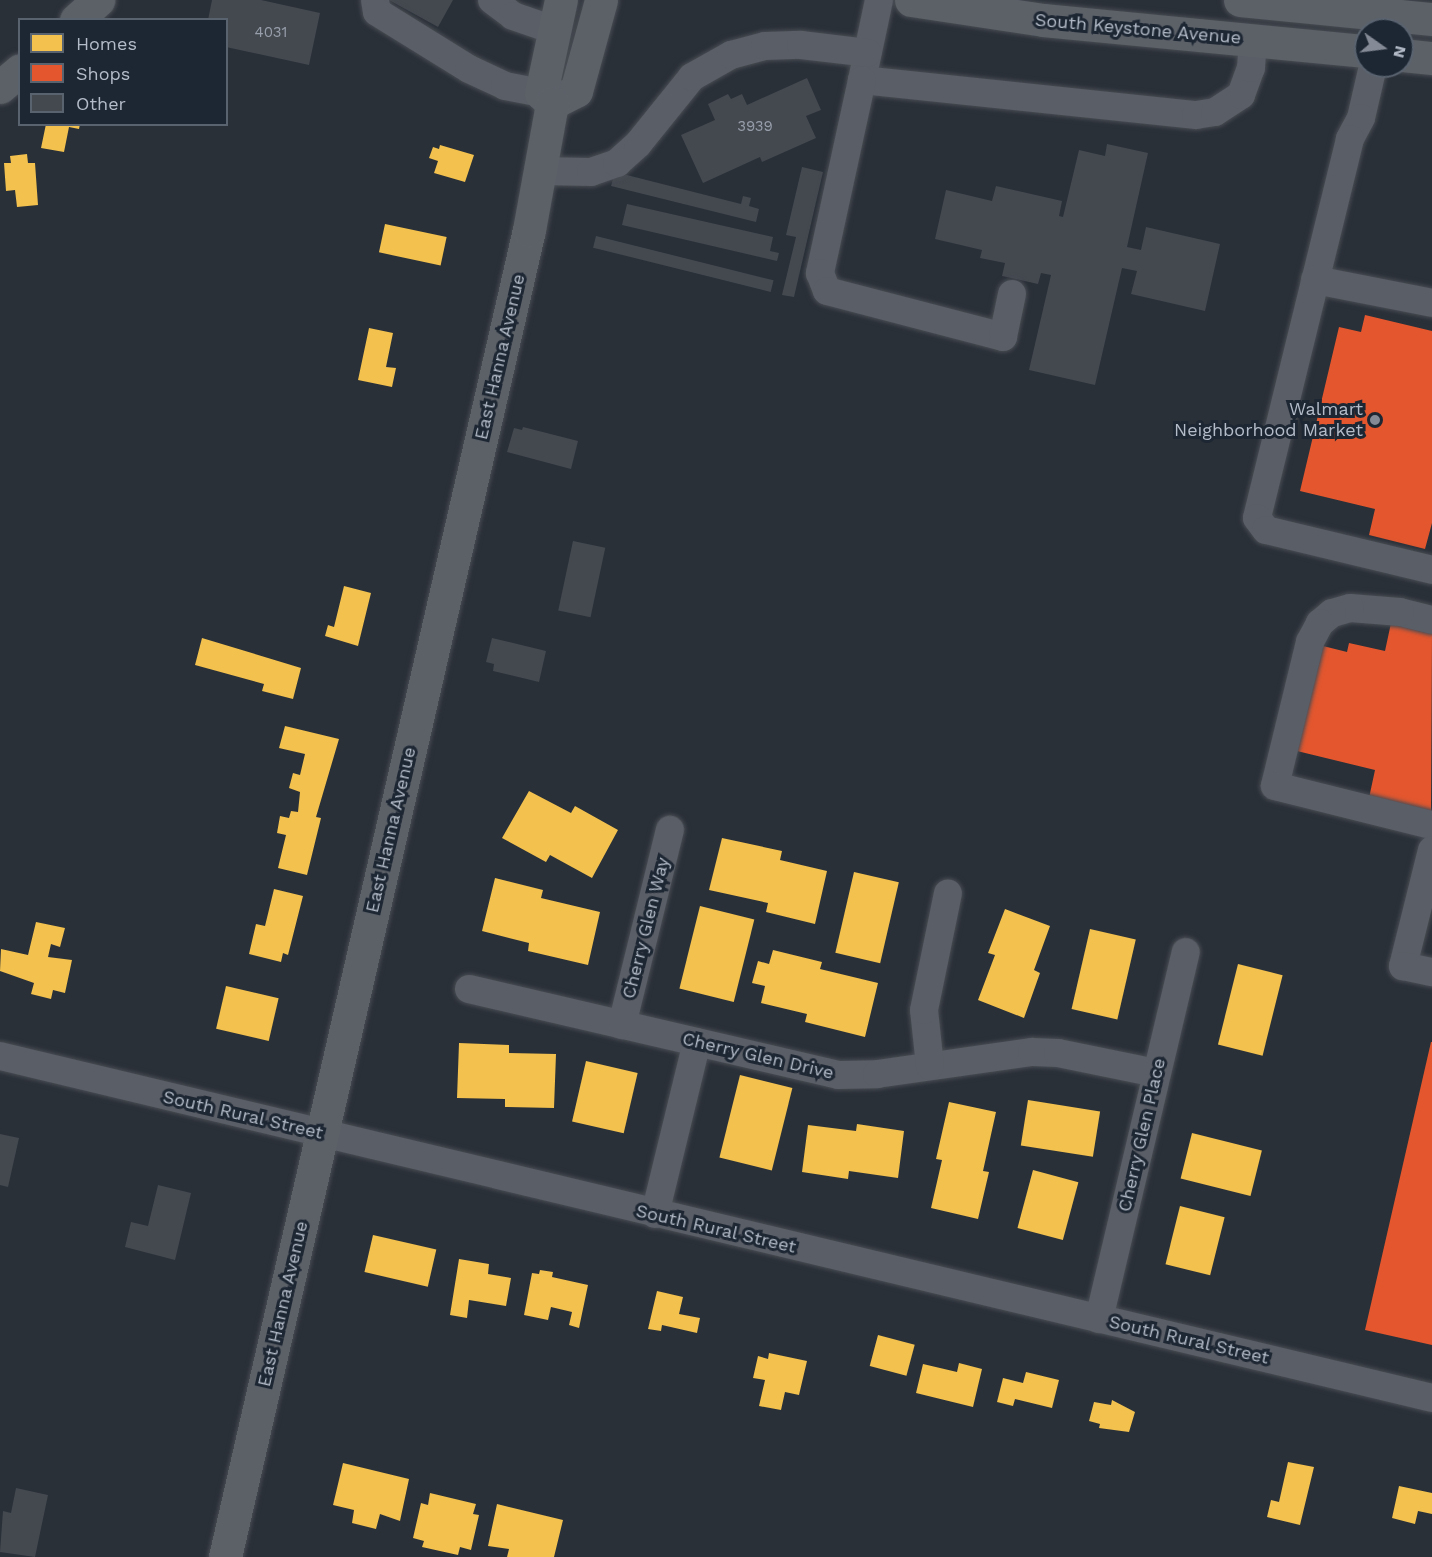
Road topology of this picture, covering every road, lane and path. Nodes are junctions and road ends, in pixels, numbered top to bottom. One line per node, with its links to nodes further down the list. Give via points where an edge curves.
1 (98, 0): 9 (main road)
2 (375, 0): 21 (street, via 377,12 469,69 505,86)
3 (492, 0): 8 (street, via 513,16)
4 (601, 0): 21 (main road, via 576,91)
5 (879, 0): 17 (street)
6 (910, 0): 13 (main road, South Keystone Avenue, via 1043,21)
7 (1250, 0): 10 (main road); 13 (main road)
8 (557, 15): 21 (main road, East Hanna Avenue)
9 (78, 18)
10 (1360, 18)
11 (1432, 19): 12 (main road)
12 (1414, 20)
13 (1253, 40): 14 (main road, South Keystone Avenue); 17 (street, via 1251,69 1242,95 1215,112 1196,115)
14 (1354, 50)
15 (1414, 56): 16 (main road)
16 (1432, 58)
17 (865, 67): 22 (street, via 801,45 765,46 731,55 692,77 638,144 616,163 591,172); 24 (street, via 820,273 827,291 1003,337)
18 (18, 72): 20 (main road)
19 (1370, 78): 23 (street, via 1361,118 1350,139)
20 (0, 87)
21 (547, 98): 22 (main road, East Hanna Avenue)
22 (540, 171): 40 (main road, East Hanna Avenue)
23 (1315, 280): 25 (street); 26 (street, via 1265,482 1257,518 1259,526)
24 (1012, 294)
25 (1432, 303)
26 (1432, 570)
27 (1432, 620): 28 (street, via 1400,612 1350,608 1332,613 1320,623 1310,642 1275,786)
28 (1432, 825)
29 (670, 831): 35 (street, Cherry Glen Way)
30 (1432, 850): 33 (street, via 1403,966)
31 (948, 893): 38 (street, via 924,1010)
32 (1186, 952): 39 (street, Cherry Glen Place)
33 (1432, 972)
34 (469, 989): 35 (street, Cherry Glen Drive)
35 (622, 1025): 36 (street, Cherry Glen Drive)
36 (696, 1042): 38 (street, Cherry Glen Drive, via 848,1076); 41 (street)
37 (0, 1056): 40 (street, South Rural Street)
38 (930, 1066): 39 (street, Cherry Glen Drive, via 1047,1052)
39 (1156, 1073): 42 (street, Cherry Glen Place)
40 (322, 1133): 41 (street, South Rural Street); 44 (main road, East Hanna Avenue)
41 (655, 1214): 42 (street, South Rural Street)
42 (1099, 1319): 43 (street, South Rural Street)
43 (1432, 1398)
44 (228, 1556)

